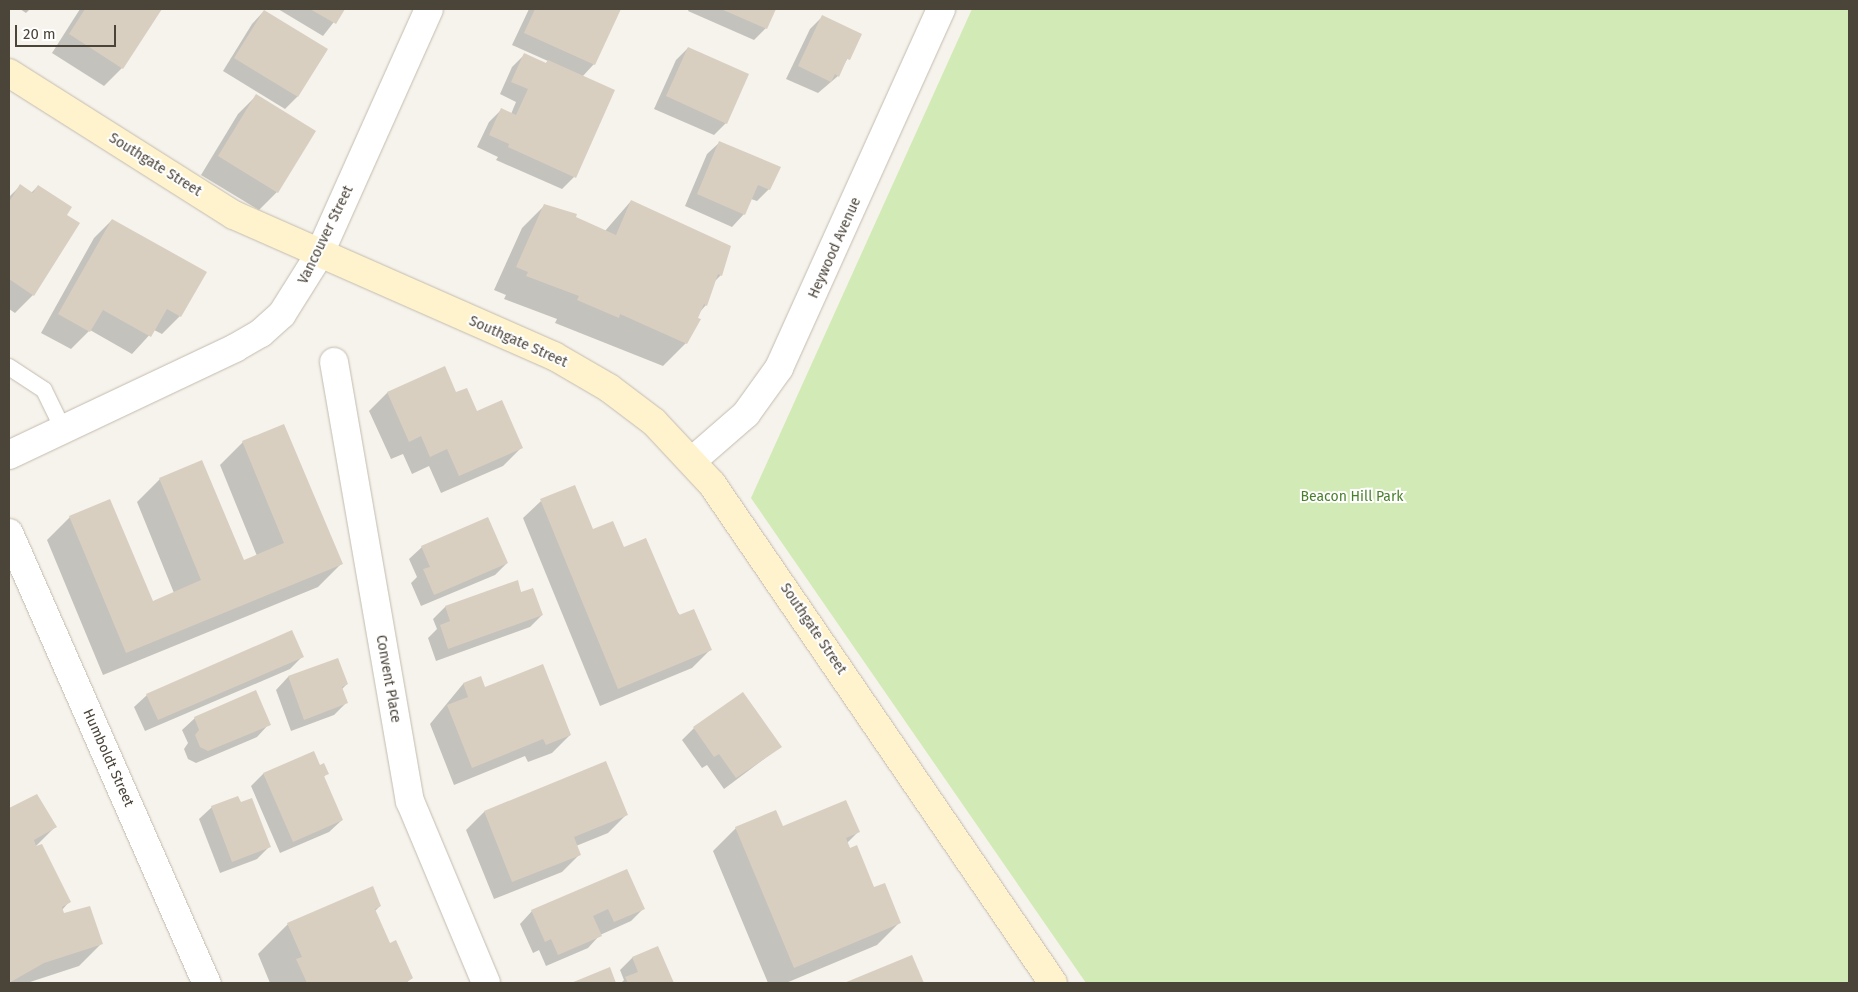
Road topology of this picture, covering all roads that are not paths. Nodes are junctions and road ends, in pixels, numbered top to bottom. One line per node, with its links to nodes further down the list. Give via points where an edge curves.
1 (429, 9): 4 (street, Vancouver Street)
2 (941, 9): 9 (street, Heywood Avenue, via 779,368 746,414)
3 (9, 73): 4 (street, Southgate Street, via 234,215)
4 (319, 255): 7 (street, Vancouver Street, via 282,314 261,333); 9 (street, Southgate Street, via 554,356 624,399 654,422)
5 (334, 362): 12 (street, Convent Place, via 410,801)
6 (9, 367): 7 (lane, via 44,390)
7 (62, 429): 8 (street, Vancouver Street)
8 (9, 455)
9 (692, 461): 13 (street, Southgate Street, via 776,575)
10 (9, 533): 11 (street, Humboldt Street)
11 (207, 983)
12 (486, 983)
13 (1053, 983)

